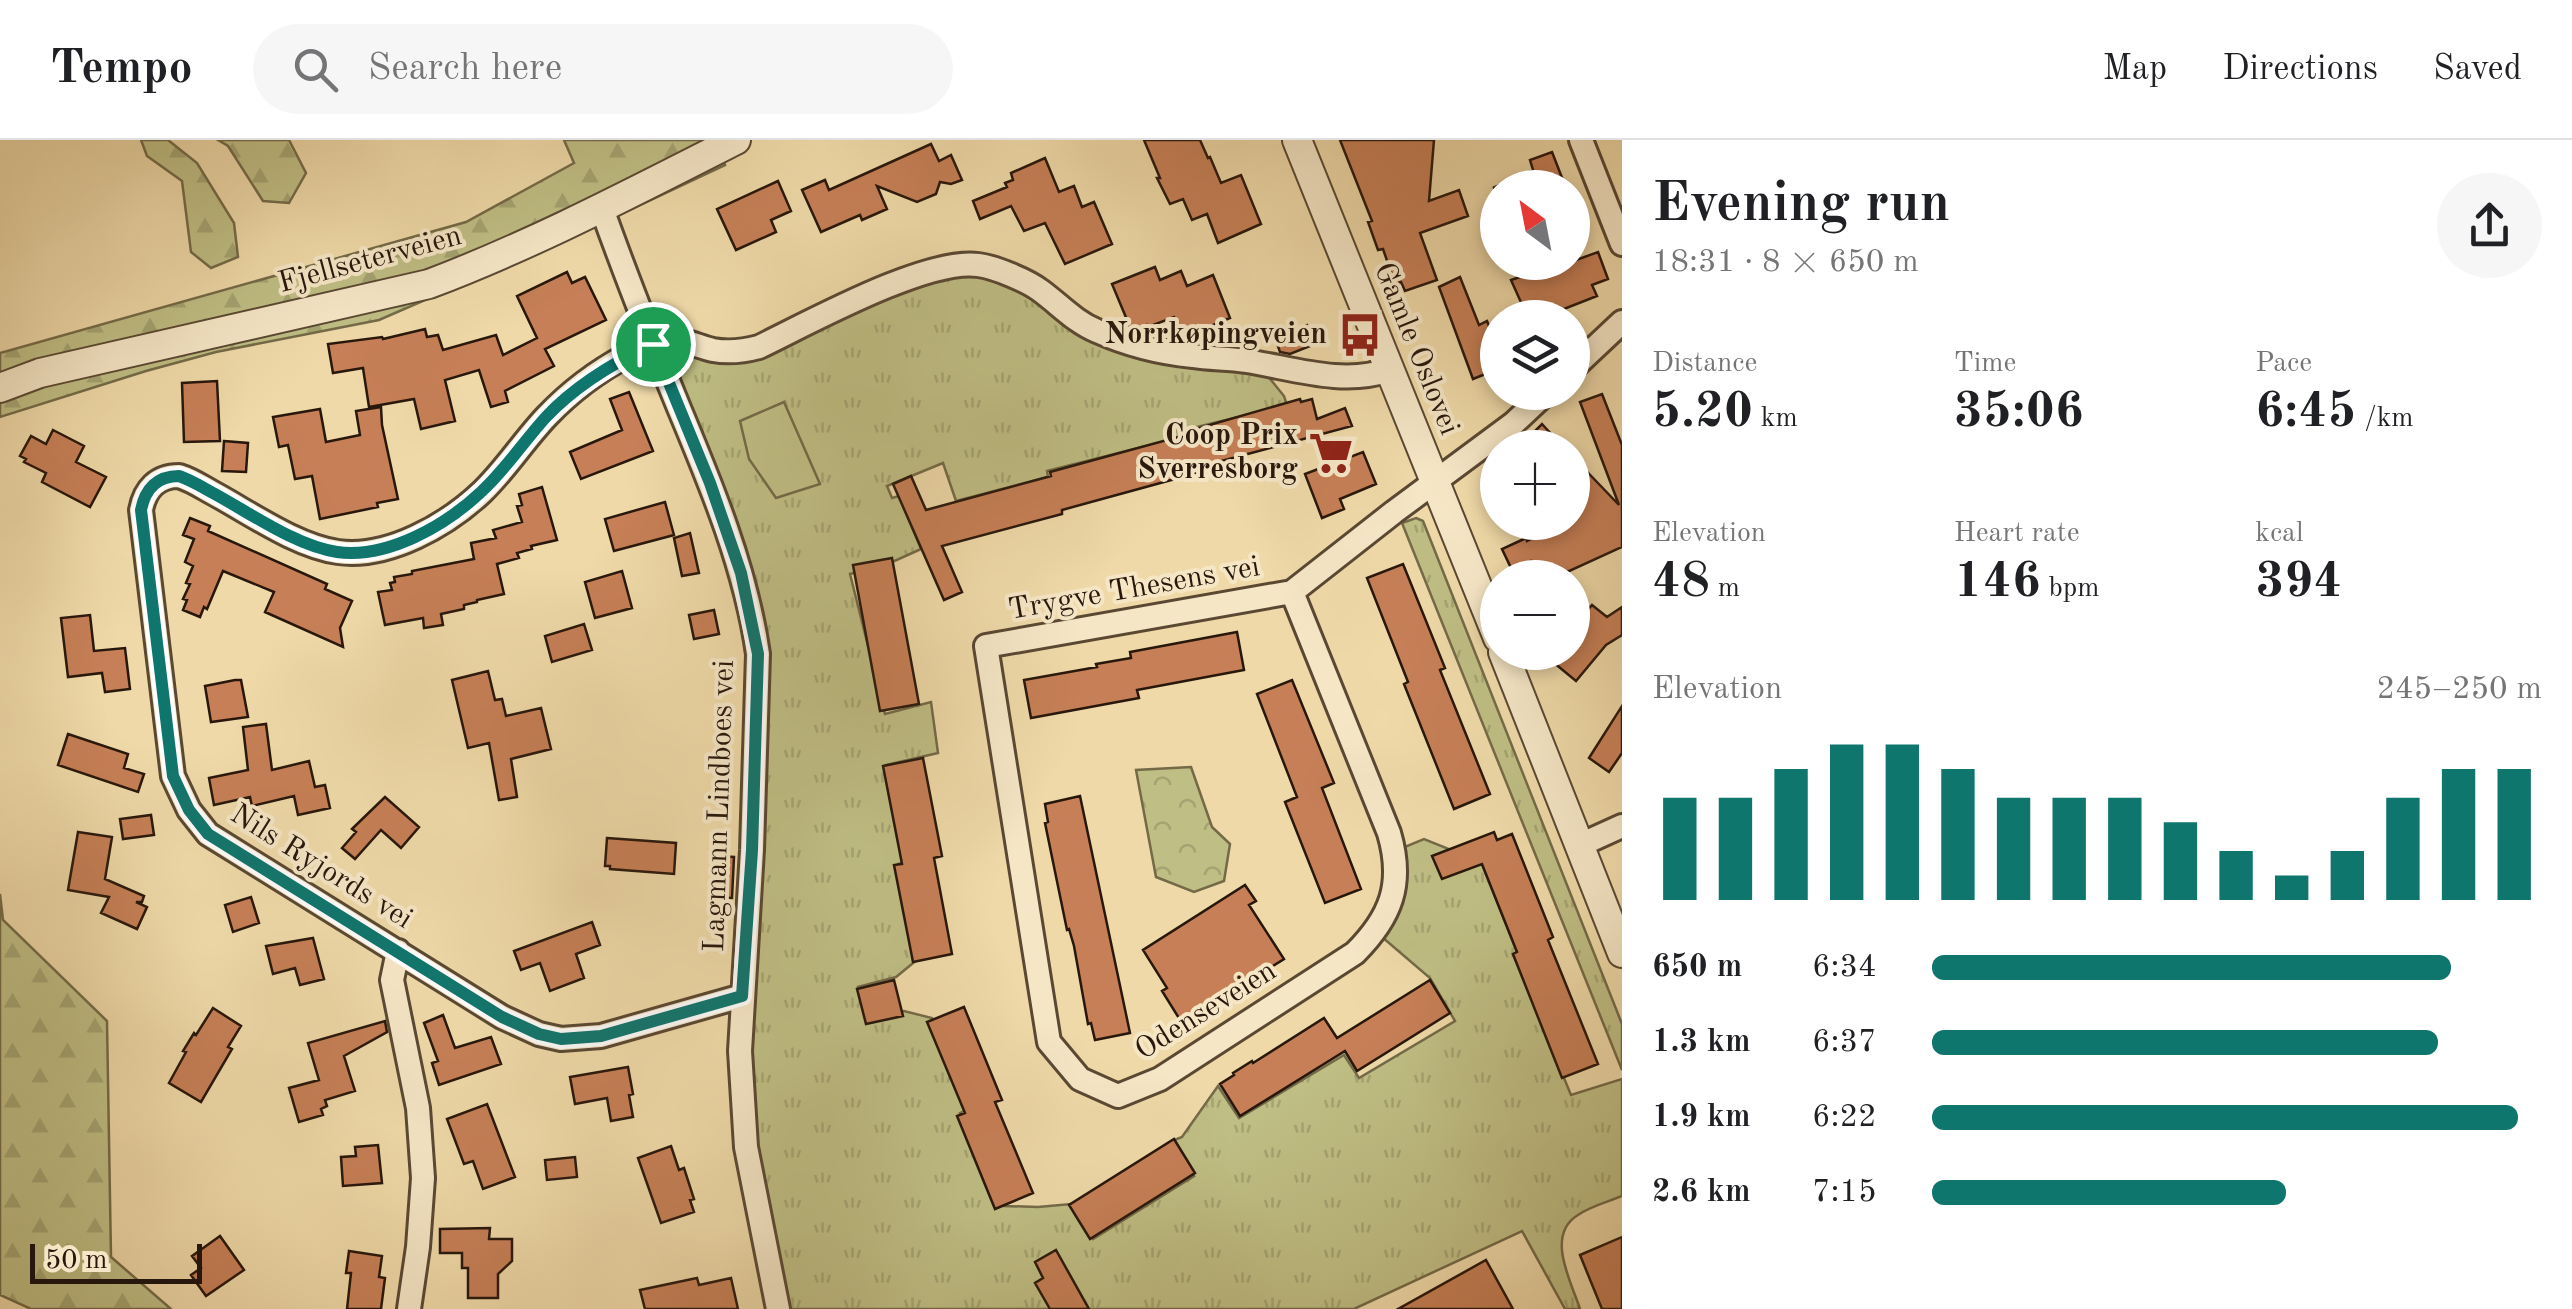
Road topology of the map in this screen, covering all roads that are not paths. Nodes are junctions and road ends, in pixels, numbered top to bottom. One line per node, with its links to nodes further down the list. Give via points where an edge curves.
1 (736, 140): 4 (street, Fjellseterveien)
2 (1297, 140): 9 (street, Gamle Oslovei)
3 (1581, 140): 5 (street)
4 (602, 209): 7 (street, Lagmann Lindboes vei); 10 (street, Fjellseterveien, via 429,284 40,373)
5 (1622, 244)
6 (1622, 322): 8 (street)
7 (653, 344): 9 (street, via 669,340 742,351 917,276 951,264 980,265 1040,290 1095,330 1136,345 1320,375); 19 (street, Nils Ryjords vei, via 580,386 452,516 370,552 338,552 282,531 188,479 171,476 146,494 141,510 173,776 189,810 208,834); 21 (street, Lagmann Lindboes vei, via 741,573 758,654)
8 (1590, 352)
9 (1388, 370): 12 (street, Gamle Oslovei)
10 (0, 388)
11 (1528, 410): 12 (street, Trygve Thesens vei)
12 (1435, 482): 13 (street, Trygve Thesens vei); 14 (street, Gamle Oslovei)
13 (1292, 592): 15 (street, Trygve Thesens vei); 15 (street, Odenseveien, via 1389,833 1397,868 1392,899 1355,953 1160,1079 1118,1096 1080,1078 1049,1042)
14 (1480, 593)
15 (986, 646)
16 (1510, 670): 18 (street)
17 (1622, 826): 18 (street)
18 (1580, 845): 20 (street)
19 (398, 951): 21 (street, Nils Ryjords vei, via 502,1017 561,1039 601,1036); 22 (street, via 392,980 418,1108 423,1178)
20 (1622, 953)
21 (742, 996): 23 (street, Lagmann Lindboes vei, via 746,1146)
22 (408, 1309)
23 (778, 1309)

